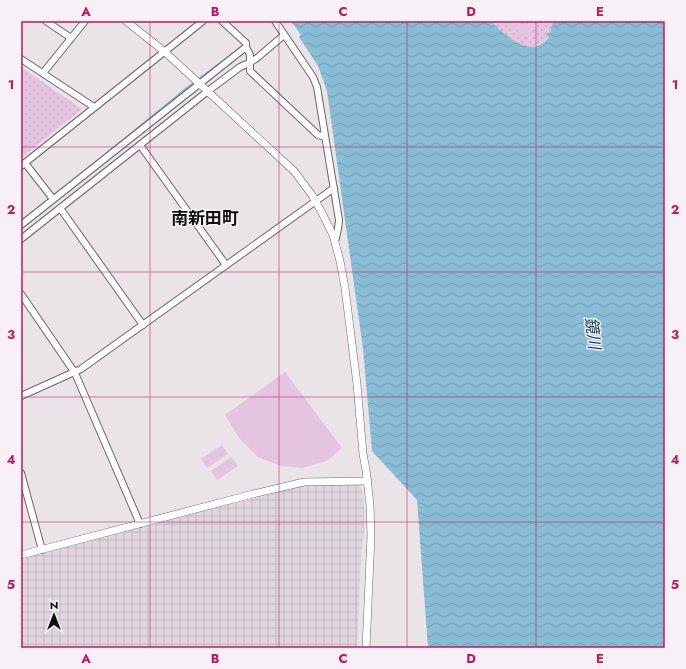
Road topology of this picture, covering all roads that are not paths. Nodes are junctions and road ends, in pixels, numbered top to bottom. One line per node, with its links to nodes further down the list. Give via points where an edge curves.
1 (46, 21): 8 (street)
2 (85, 21): 8 (street)
3 (126, 21): 10 (street)
4 (203, 21): 10 (street)
5 (222, 21): 9 (street, via 246,43)
6 (275, 21): 7 (street)
7 (284, 35): 12 (street); 17 (street, via 313,77)
8 (72, 38): 13 (street)
9 (246, 47): 12 (street, via 250,55); 14 (street)
10 (165, 52): 14 (street); 16 (street)
11 (21, 59): 13 (street)
12 (249, 63): 15 (street); 17 (street, via 250,71 318,135)
13 (43, 73): 16 (street)
14 (200, 83): 15 (street); 21 (street)
15 (208, 91): 18 (street); 22 (street, via 294,171)
16 (94, 107): 19 (street)
17 (325, 137): 20 (street)
18 (140, 145): 23 (street); 27 (street)
19 (23, 164): 21 (street)
20 (334, 188): 22 (street); 26 (street, via 339,220)
21 (54, 199): 24 (street)
22 (316, 202): 26 (street); 27 (street)
23 (60, 208): 25 (street); 29 (street)
24 (21, 225)
25 (21, 239)
26 (335, 242): 33 (street, via 345,288)
27 (226, 265): 29 (street)
28 (21, 294): 30 (street)
29 (143, 324): 30 (street)
30 (75, 373): 31 (street); 34 (street)
31 (21, 396)
32 (21, 473): 35 (street)
33 (368, 481): 34 (street, via 304,482); 37 (street, via 371,536)
34 (140, 524): 35 (street)
35 (42, 550): 36 (street)
36 (21, 555)
37 (366, 648)

